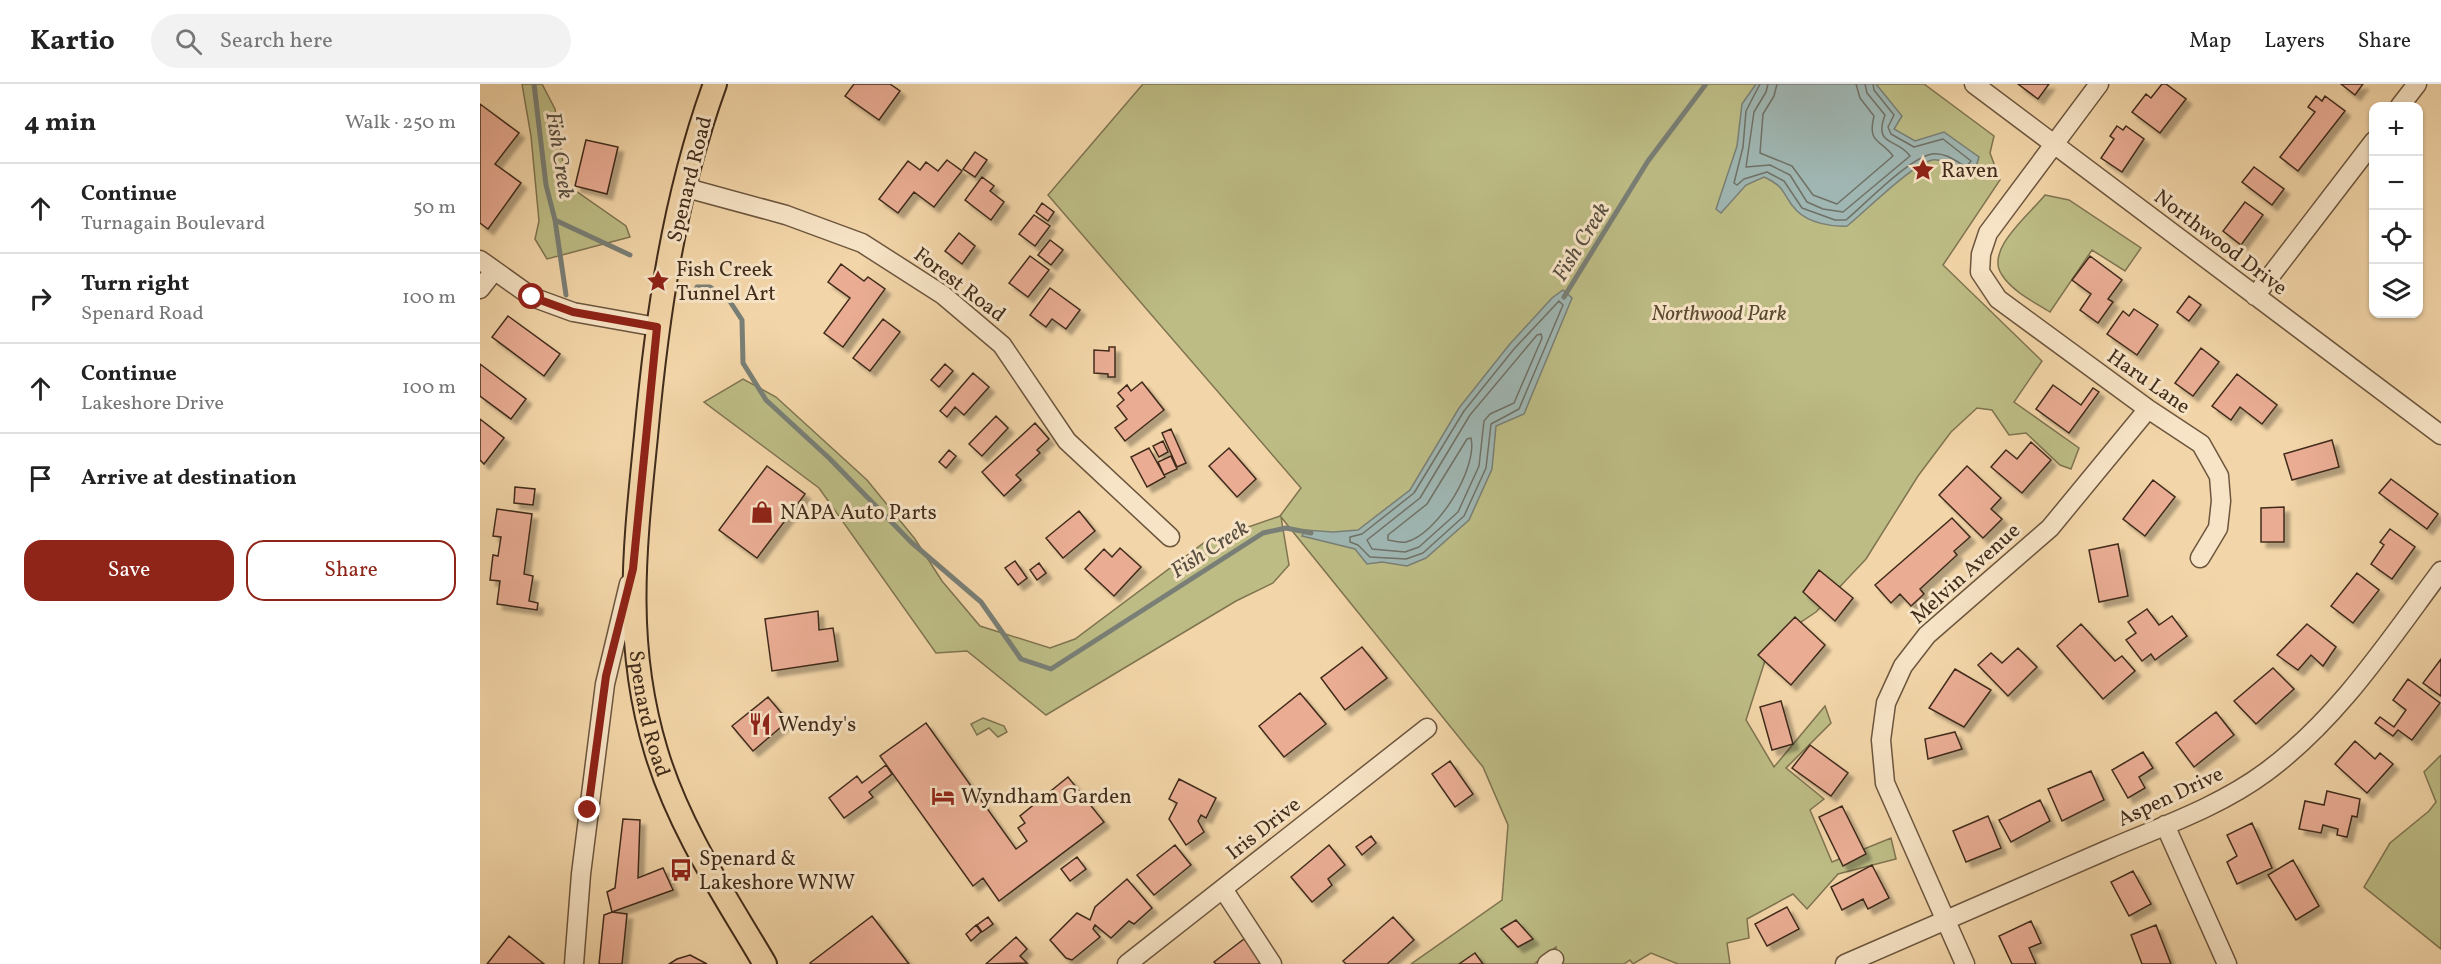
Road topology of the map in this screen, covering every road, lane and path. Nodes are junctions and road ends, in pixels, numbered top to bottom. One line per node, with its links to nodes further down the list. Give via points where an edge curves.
1 (715, 84): 8 (main road, Spenard Road)
2 (1974, 84): 6 (street, Northwood Drive)
3 (2099, 84): 6 (street)
4 (2417, 84): 5 (street)
5 (2403, 102)
6 (2054, 144): 11 (street, Northwood Drive); 13 (street, Haru Lane, via 1988,233 1980,272 1998,299)
7 (2369, 146): 11 (street)
8 (683, 188): 12 (main road, Spenard Road); 15 (street, Forest Road, via 786,215 862,243 943,295 1002,345 1067,441)
9 (487, 265): 10 (street); 12 (street, via 532,297 573,312)
10 (480, 289)
11 (2255, 296): 14 (street, Northwood Drive)
12 (657, 327): 17 (main road, Spenard Road)
13 (2148, 409): 16 (street, Haru Lane, via 2201,444 2219,476 2218,528); 24 (street, Melvin Avenue, via 2050,528 1927,635 1903,666 1886,703 1881,740 1885,783)
14 (2441, 435)
15 (1170, 537)
16 (2200, 558)
17 (633, 569): 19 (main road, Spenard Road); 20 (street)
18 (2441, 571): 22 (street, Aspen Drive, via 2349,693 2292,751 2220,800)
19 (638, 672): 20 (street, via 627,660 619,659); 26 (main road, Spenard Road, via 656,752 678,808)
20 (606, 676): 25 (street)
21 (1427, 728): 23 (street, Iris Drive)
22 (2165, 825): 24 (street, Aspen Drive); 31 (street)
23 (1223, 889): 27 (street, Iris Drive); 28 (street)
24 (1946, 920): 29 (street, Aspen Drive); 30 (street, Melvin Avenue)
25 (574, 964)
26 (765, 964)
27 (1127, 964)
28 (1272, 964)
29 (1845, 964)
30 (1965, 964)
31 (2227, 964)

